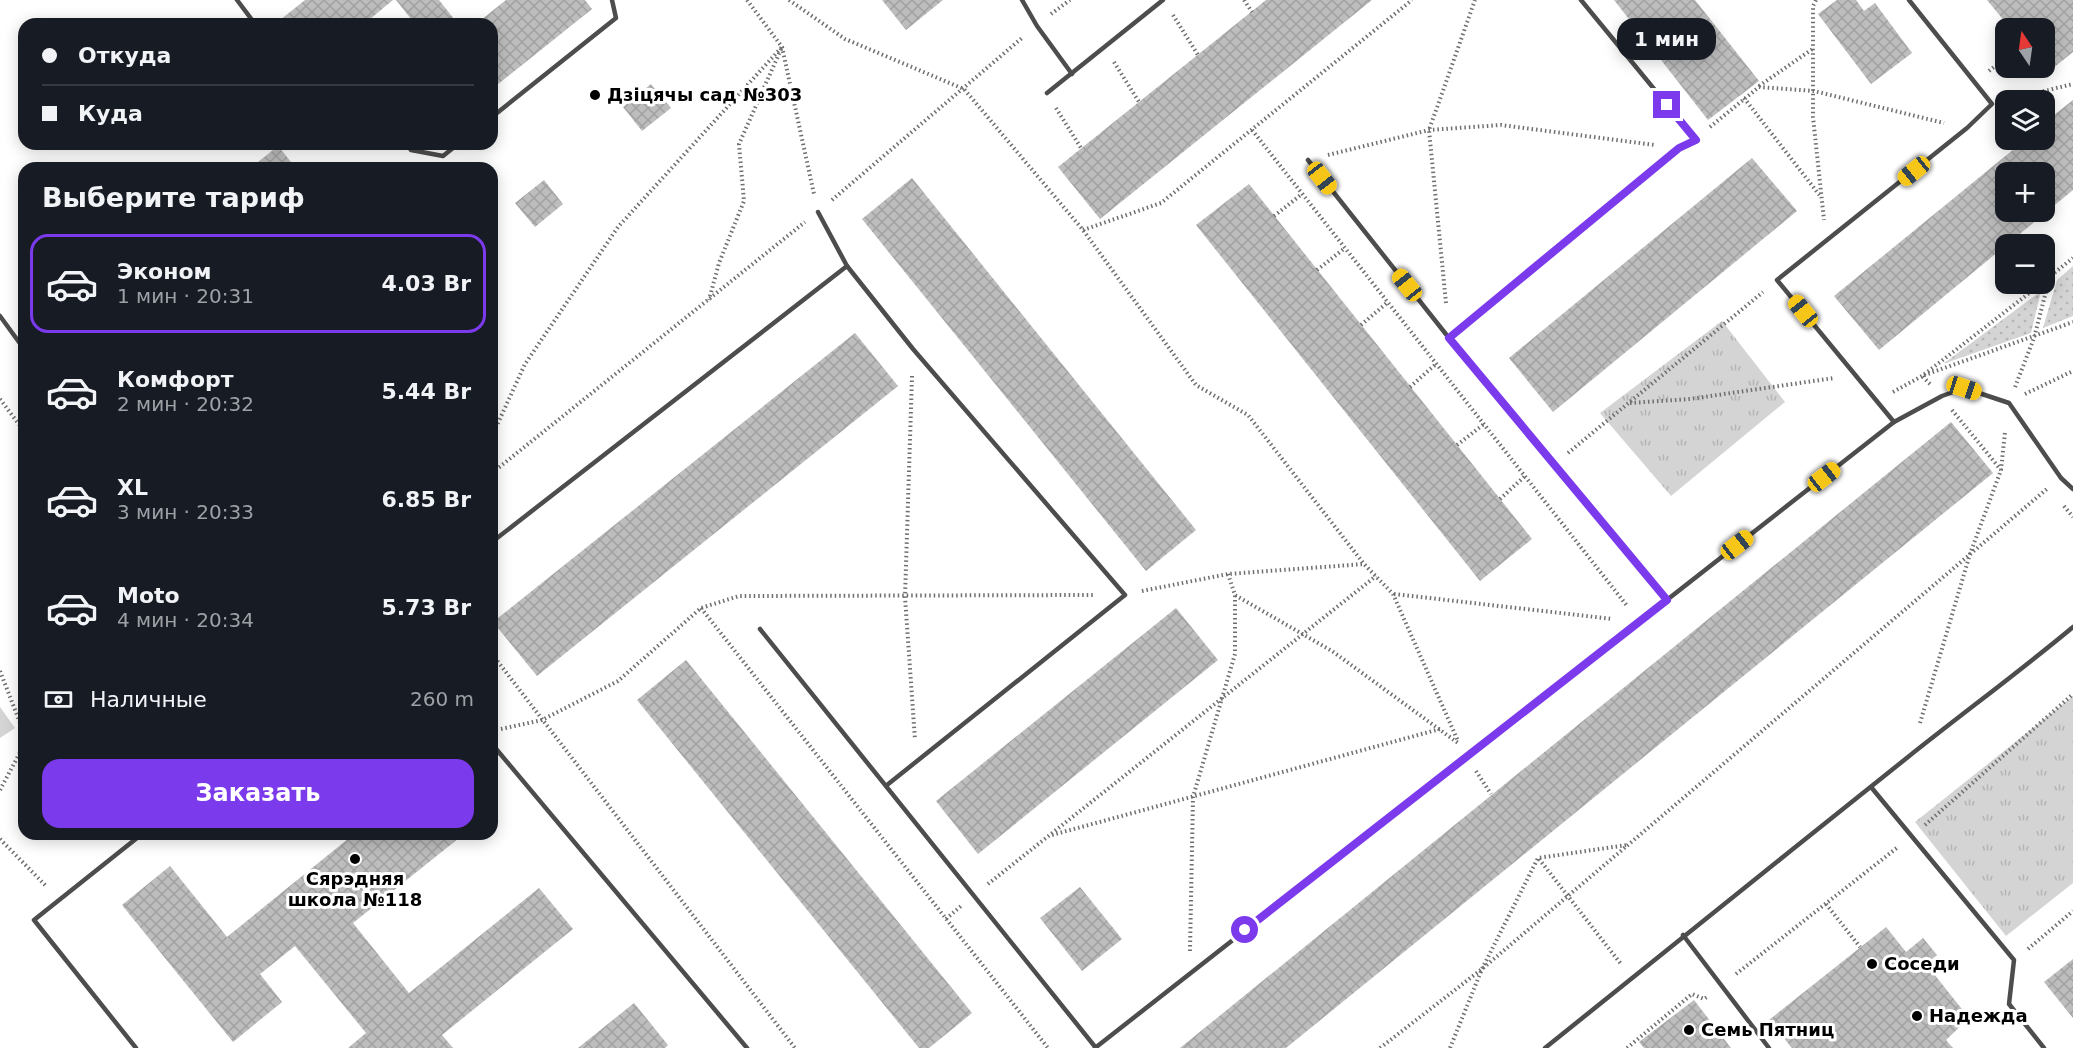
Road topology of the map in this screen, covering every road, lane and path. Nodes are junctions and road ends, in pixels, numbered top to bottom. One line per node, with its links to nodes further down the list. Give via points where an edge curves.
1 (245, 0): 14 (lane)
2 (612, 0): 33 (lane, via 616,18)
3 (747, 0): 18 (path)
4 (789, 0): 27 (path, via 845,39)
5 (1022, 0): 17 (lane)
6 (1070, 0): 17 (path)
7 (1163, 0): 19 (lane); 21 (path)
8 (1244, 0): 15 (path)
9 (1412, 0): 35 (path)
10 (1475, 0): 36 (path)
11 (1581, 0): 37 (lane)
12 (1816, 0): 20 (path)
13 (1909, 0): 34 (lane, via 1992,104)
14 (238, 2): 16 (lane)
15 (1252, 12)
16 (250, 18)
17 (1037, 26): 24 (lane); 27 (path)
18 (782, 47): 45 (path); 57 (path, via 739,144 744,201); 78 (path, via 618,227 525,364)
19 (1104, 48): 24 (lane); 32 (path)
20 (1814, 48): 26 (path); 29 (path)
21 (1198, 55)
22 (1995, 66): 23 (path)
23 (1989, 71)
24 (1072, 74): 30 (lane)
25 (2073, 84): 28 (path)
26 (1758, 87): 29 (path); 31 (path)
27 (964, 89): 45 (path); 47 (path)
28 (2048, 90)
29 (1814, 91): 34 (path); 44 (path)
30 (1047, 93): 38 (path)
31 (1744, 98): 37 (path); 44 (path)
32 (1139, 102)
33 (498, 112)
34 (1967, 128): 48 (lane)
35 (1252, 130): 43 (path); 47 (path, via 1161,203)
36 (1429, 130): 39 (path, via 1501,125); 42 (path); 62 (path)
37 (1696, 140): 39 (lane)
38 (1081, 148)
39 (1679, 148): 62 (lane)
40 (411, 150): 41 (lane, via 443,156)
41 (450, 150)
42 (1308, 160): 62 (lane)
43 (1302, 194): 46 (path); 49 (path)
44 (1821, 198): 48 (path)
45 (818, 212): 51 (lane); 57 (path)
46 (1274, 216)
47 (1083, 230): 90 (path, via 1197,385 1248,415)
48 (1826, 241): 54 (lane)
49 (1345, 248): 52 (path); 58 (path)
50 (2073, 258): 53 (path)
51 (847, 266): 65 (lane); 88 (lane)
52 (1317, 270)
53 (2055, 272)
54 (1777, 280): 68 (lane); 74 (path)
55 (2028, 294): 69 (path)
56 (2045, 294): 63 (path)
57 (709, 300): 82 (path)
58 (1388, 302): 61 (path); 66 (path)
59 (0, 316): 64 (lane)
60 (2073, 322): 63 (path)
61 (1361, 325)
62 (1449, 338): 81 (lane)
63 (2034, 338): 69 (path); 75 (path)
64 (18, 339)
65 (913, 349): 94 (lane); 96 (path)
66 (1436, 364): 70 (path); 79 (path)
67 (2073, 370): 75 (path)
68 (1855, 375): 73 (lane); 74 (path, via 1690,399)
69 (1922, 376): 71 (path); 73 (path)
70 (1410, 387)
71 (1942, 396): 75 (lane, via 1964,388); 76 (lane); 83 (path)
72 (0, 399): 77 (path)
73 (1877, 401): 76 (lane)
74 (1629, 403): 81 (path)
75 (2008, 403): 83 (path); 85 (lane)
76 (1894, 422): 97 (lane)
77 (18, 423)
78 (498, 423)
79 (1484, 424): 80 (path); 84 (path)
80 (1457, 445)
81 (1554, 465): 97 (lane)
82 (498, 468)
83 (2001, 470): 89 (path)
84 (1525, 476): 87 (path); 99 (path)
85 (2061, 478): 86 (lane); 89 (path)
86 (2073, 489)
87 (1500, 499)
88 (498, 537)
89 (1970, 554): 113 (path); 126 (path)
90 (1364, 564): 91 (path); 92 (path)
91 (1228, 574): 94 (path); 95 (path)
92 (1376, 576): 93 (path); 102 (path)
93 (1393, 594): 99 (path); 111 (path)
94 (1125, 595): 96 (path); 116 (lane)
95 (1235, 595): 102 (path); 106 (path, via 1235,654)
96 (906, 597): 98 (path, via 739,596); 116 (path)
97 (1667, 600): 99 (lane)
98 (701, 608): 108 (path, via 618,681); 133 (path)
99 (1640, 622): 115 (lane)
100 (2073, 627): 113 (lane)
101 (760, 628): 117 (lane)
102 (1302, 634): 106 (path); 110 (path, via 1332,651)
103 (498, 662): 108 (path)
104 (0, 671): 107 (path)
105 (2073, 694): 123 (path)
106 (1222, 698): 121 (path); 122 (path)
107 (18, 718)
108 (542, 720): 109 (path); 144 (path)
109 (498, 729)
110 (1440, 729): 111 (path); 121 (path)
111 (1459, 743): 115 (path)
112 (498, 751): 143 (lane)
113 (1910, 755): 118 (lane)
114 (18, 756): 119 (path)
115 (1467, 757): 120 (path); 138 (lane)
116 (916, 761): 117 (lane)
117 (887, 785): 129 (lane)
118 (1871, 787): 123 (lane); 134 (lane)
119 (0, 790)
120 (1491, 794)
121 (1193, 796): 122 (path); 138 (path)
122 (1049, 836): 129 (path)
123 (1912, 836): 131 (path); 136 (lane)
124 (0, 839): 130 (path)
125 (134, 840): 130 (lane)
126 (1627, 845): 127 (path); 128 (path)
127 (1538, 858): 128 (path); 137 (path)
128 (1569, 894): 137 (path); 140 (path)
129 (974, 895): 133 (path); 146 (lane)
130 (61, 898): 142 (lane, via 34,920)
131 (1826, 904): 135 (path); 139 (path)
132 (2073, 911): 136 (path)
133 (946, 919): 145 (path)
134 (1683, 935): 140 (lane); 151 (lane)
135 (1860, 947)
136 (2014, 960): 152 (lane, via 2009,1004)
137 (1482, 969): 147 (path); 148 (path)
138 (1190, 974): 146 (lane)
139 (1732, 977)
140 (1631, 978): 149 (lane)
141 (1713, 992): 150 (path, via 1704,999 1692,994)
142 (136, 1048)
143 (747, 1048)
144 (795, 1048)
145 (1048, 1048)
146 (1096, 1048)
147 (1380, 1048)
148 (1450, 1048)
149 (1545, 1048)
150 (1628, 1048)
151 (1769, 1048)
152 (2044, 1048)

